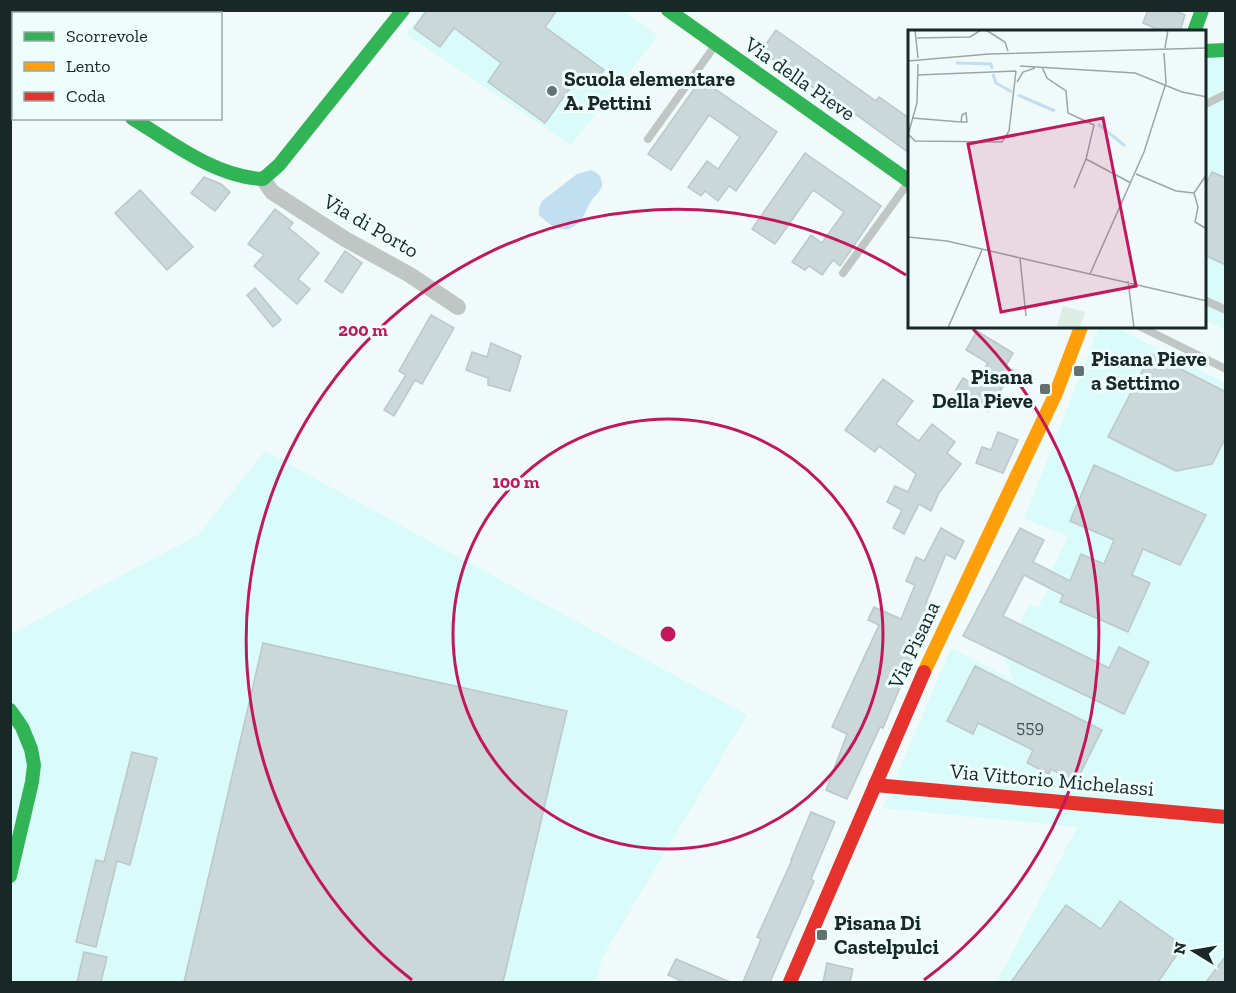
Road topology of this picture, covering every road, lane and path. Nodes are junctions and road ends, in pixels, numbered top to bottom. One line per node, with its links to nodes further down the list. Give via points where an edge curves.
1 (403, 10): 12 (street)
2 (668, 10): 5 (street, Via della Pieve)
3 (1202, 10): 4 (street)
4 (1195, 30)
5 (716, 45): 11 (lane); 13 (street, Via della Pieve)
6 (1226, 50): 7 (street)
7 (1206, 51)
8 (1226, 94): 9 (lane)
9 (1206, 104)
10 (136, 120): 12 (street, via 230,174)
11 (648, 139)
12 (263, 180): 17 (street, Via di Porto, via 272,192)
13 (908, 181)
14 (908, 183): 15 (lane)
15 (843, 273)
16 (1206, 301): 18 (lane)
17 (458, 307)
18 (1226, 310)
19 (1081, 328): 23 (street, Via Pisana, via 1045,418 936,645)
20 (1143, 328): 21 (lane)
21 (1226, 369)
22 (10, 711): 25 (street, via 22,727 34,765)
23 (875, 786): 24 (street, Via Vittorio Michelassi); 26 (street, Via Pisana)
24 (1226, 817)
25 (10, 876)
26 (790, 982)

